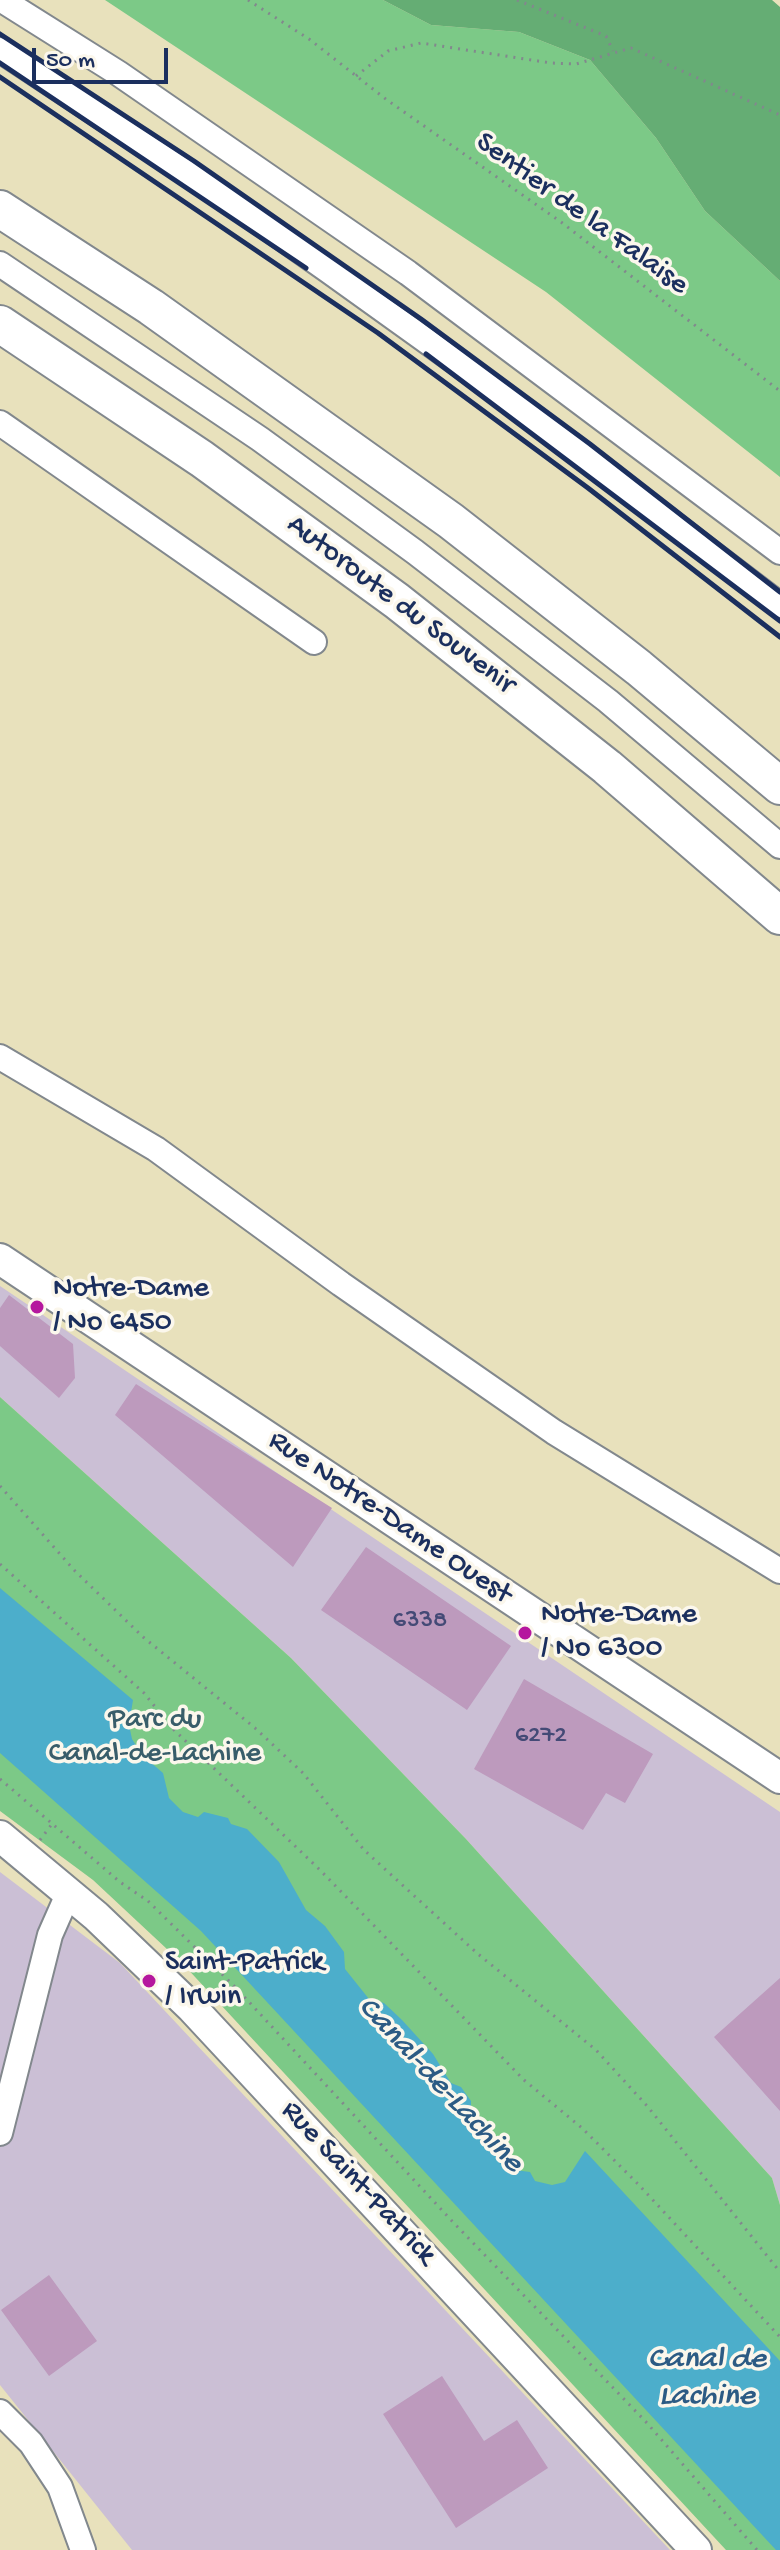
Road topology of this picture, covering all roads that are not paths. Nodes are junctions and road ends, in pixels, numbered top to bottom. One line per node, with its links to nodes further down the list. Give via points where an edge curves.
1 (2, 0): 7 (street, via 118,73 408,273)
2 (0, 50): 8 (street, via 413,330)
3 (0, 209): 10 (highway, via 151,307 451,521)
4 (0, 264): 11 (street, via 260,439 415,552 608,701)
5 (0, 324): 12 (highway, Autoroute du Souvenir, via 202,459 386,592 577,743)
6 (1, 425): 9 (street)
7 (780, 552)
8 (780, 605)
9 (314, 642)
10 (780, 786)
11 (780, 846)
12 (780, 916)
13 (0, 1057): 15 (street, via 156,1149 554,1432)
14 (0, 1259): 16 (main road, Rue Notre-Dame Ouest)
15 (780, 1571)
16 (780, 1778)
17 (0, 1836): 18 (main road, Rue Saint-Patrick)
18 (69, 1892): 19 (street, via 50,1935); 22 (main road, Rue Saint-Patrick, via 217,2034)
19 (0, 2133)
20 (0, 2412): 21 (street, via 31,2443 60,2487)
21 (83, 2550)
22 (696, 2550)

